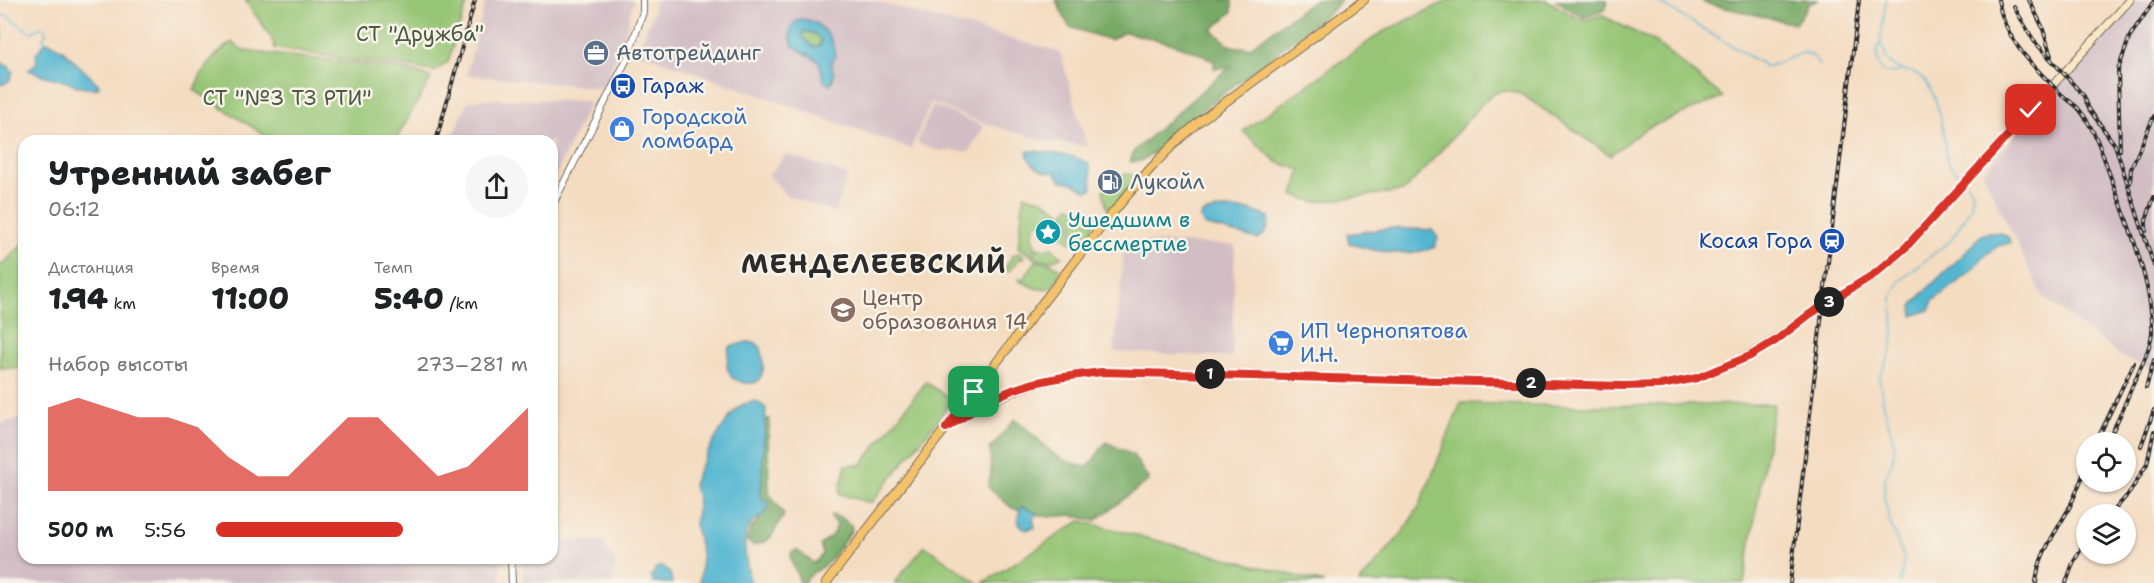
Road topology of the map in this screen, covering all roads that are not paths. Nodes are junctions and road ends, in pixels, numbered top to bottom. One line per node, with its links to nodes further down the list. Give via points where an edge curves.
1 (643, 0): 4 (street, via 643,12 625,65)
2 (1364, 0): 5 (main road, via 1201,120 1159,158)
3 (2130, 0): 5 (main road, bridge, via 1906,247 1876,273 1775,341 1697,378 1661,385 1624,386 1102,372 1063,376 1020,387)
4 (558, 194)
5 (946, 428): 8 (main road)
6 (512, 564): 7 (street)
7 (512, 583)
8 (826, 583)

